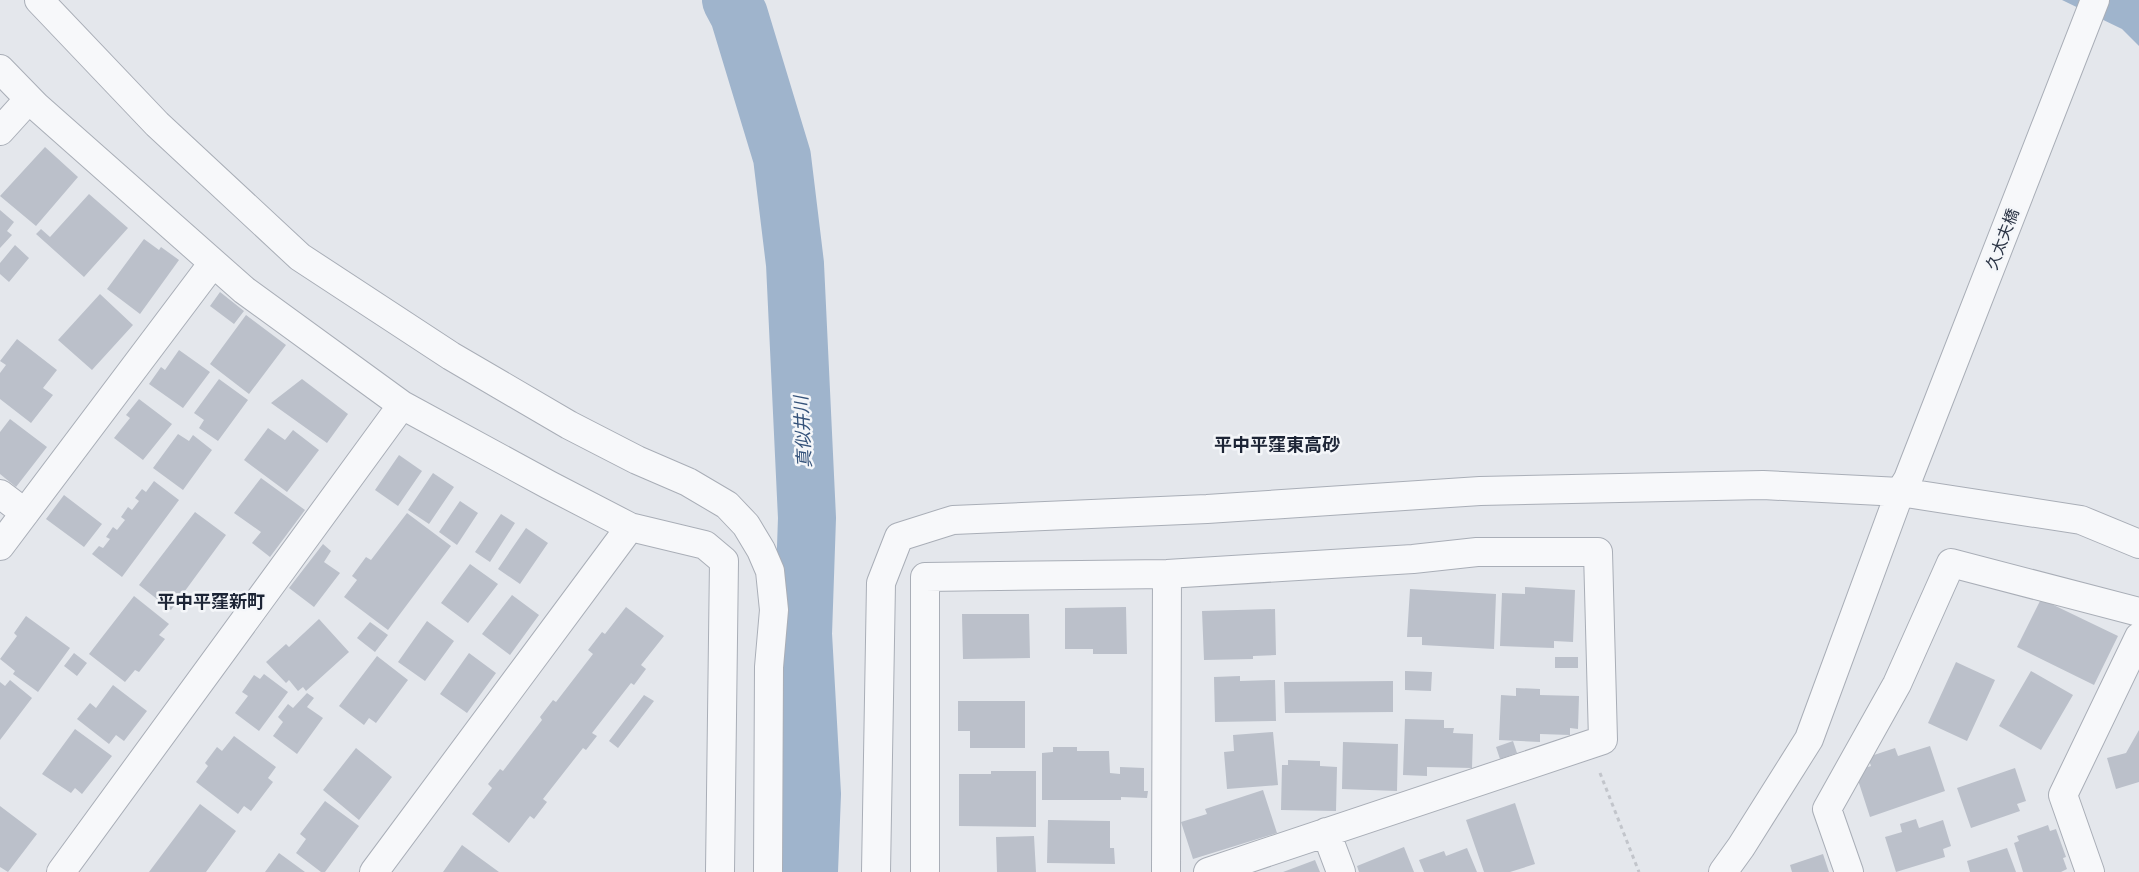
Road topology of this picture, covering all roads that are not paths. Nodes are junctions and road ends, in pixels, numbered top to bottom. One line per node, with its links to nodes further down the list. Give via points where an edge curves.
1 (39, 0): 21 (street, via 157,124 300,257 451,356 569,425 688,482 727,505 746,525 770,571 774,610 768,667)
2 (2096, 0): 8 (street, 久太夫橋)
3 (0, 69): 4 (street)
4 (30, 99): 5 (street); 6 (street)
5 (0, 131)
6 (213, 263): 7 (street, via 244,290); 10 (street)
7 (402, 405): 11 (street); 18 (street)
8 (1904, 486): 12 (street, via 2081,520); 22 (street, via 1480,490 1207,509 953,520 899,537 882,583); 27 (street, 久太夫橋, via 1809,739)
9 (0, 494): 10 (street)
10 (25, 513): 13 (street)
11 (630, 527): 19 (street); 20 (street, via 705,546 724,561)
12 (2139, 544)
13 (0, 546)
14 (1166, 574): 17 (street, via 1477,552 1598,552 1603,740); 23 (street, via 925,577); 24 (street)
15 (2139, 612): 28 (street, via 1951,563 1898,684 1827,808)
16 (2139, 637): 29 (street, via 2063,795)
17 (1326, 832): 25 (street); 26 (street)
18 (62, 872)
19 (374, 872)
20 (720, 872)
21 (768, 872)
22 (876, 872)
23 (925, 872)
24 (1166, 872)
25 (1208, 872)
26 (1341, 872)
27 (1723, 872)
28 (1849, 872)
29 (2090, 872)

